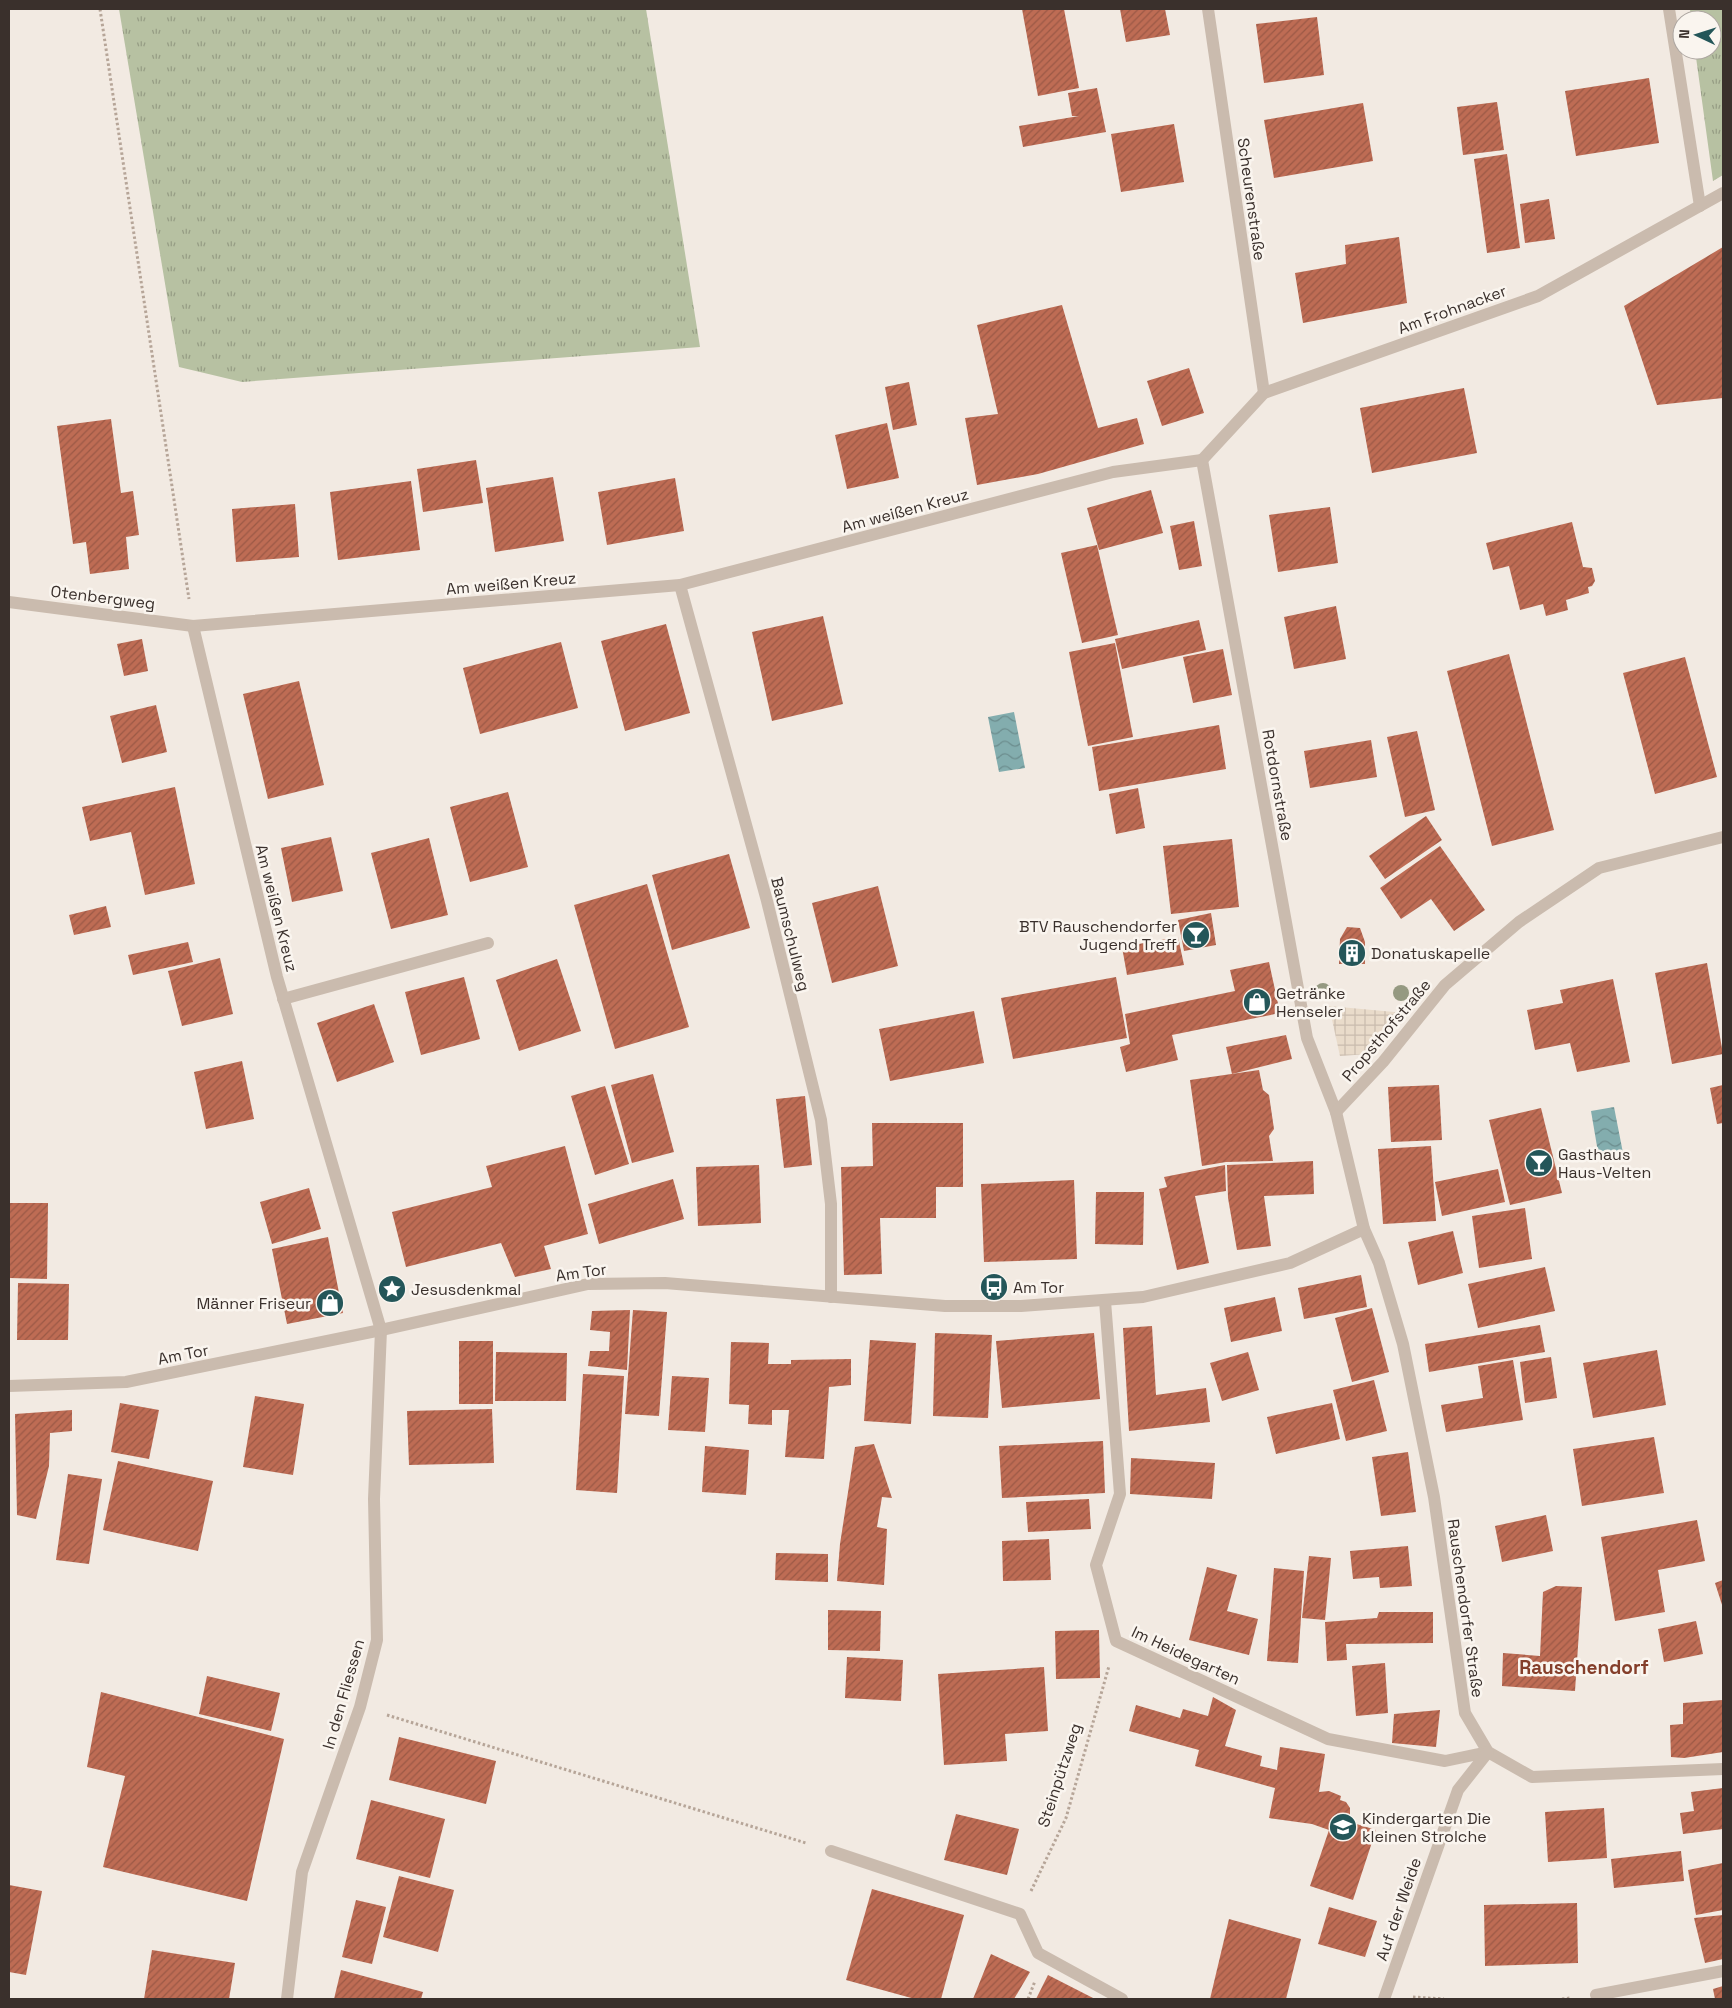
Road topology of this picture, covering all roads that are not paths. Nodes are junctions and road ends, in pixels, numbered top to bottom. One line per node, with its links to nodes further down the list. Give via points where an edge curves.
1 (1208, 9): 5 (street, Scheurenstraße)
2 (1669, 9): 4 (street)
3 (1723, 193): 4 (street, Am Frohnacker)
4 (1700, 206): 5 (street, Am Frohnacker, via 1538,296)
5 (1264, 393): 6 (street, Am Frohnacker)
6 (1202, 460): 7 (street, Am weißen Kreuz, via 1113,472); 13 (street, Rotdornstraße, via 1307,1038)
7 (680, 585): 9 (street, Am weißen Kreuz); 15 (street, Baumschulweg, via 767,901 821,1120 831,1204)
8 (9, 602): 9 (street, Otenbergweg)
9 (193, 626): 12 (street, Am weißen Kreuz)
10 (1723, 837): 13 (street, Propsthofstraße, via 1599,868 1519,922 1445,985 1383,1062)
11 (488, 943): 12 (street, Am weißen Kreuz)
12 (283, 999): 17 (street, Am weißen Kreuz)
13 (1336, 1112): 14 (street)
14 (1364, 1229): 16 (street, Am Tor, via 1290,1263 1143,1296); 19 (street, Rauschendorfer Straße, via 1379,1263 1403,1344 1434,1497 1465,1713)
15 (831, 1297): 16 (street, Am Tor, via 945,1306 1021,1306); 17 (street, Am Tor, via 665,1283 588,1284)
16 (1105, 1300): 19 (street, Im Heidegarten, via 1120,1494 1096,1565 1116,1641 1328,1739 1445,1762)
17 (381, 1330): 18 (street, Am Tor, via 126,1382); 24 (street, In den Fliessen, via 374,1499 377,1640 360,1707 302,1872)
18 (9, 1386)
19 (1488, 1752): 20 (street, Rauschendorfer Straße, via 1532,1777); 26 (street, Auf der Weide, via 1458,1790)
20 (1723, 1769)
21 (830, 1851): 25 (street, via 1020,1914 1038,1953)
22 (1723, 1971): 23 (street)
23 (1596, 1995)
24 (287, 1999)
25 (1122, 1999)
26 (1384, 1999)

